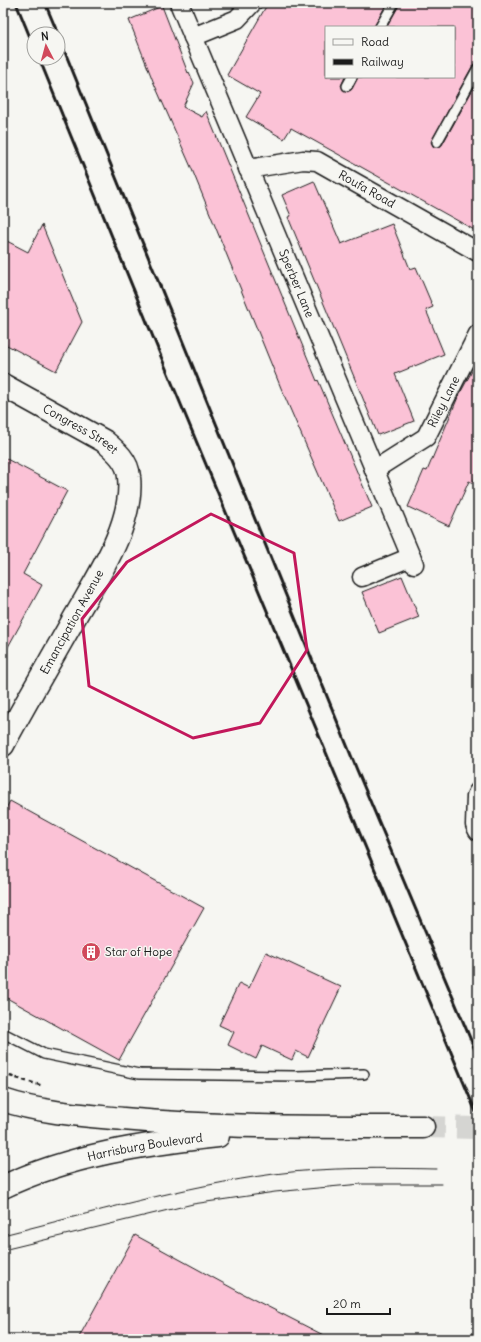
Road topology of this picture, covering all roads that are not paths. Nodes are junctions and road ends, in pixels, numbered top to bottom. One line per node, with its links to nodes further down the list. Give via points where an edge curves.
1 (179, 3): 5 (street, Sperber Lane)
2 (252, 3): 5 (street, via 237,19)
3 (394, 3): 4 (lane)
4 (381, 26)
5 (193, 37): 10 (street, Sperber Lane)
6 (478, 68): 9 (lane)
7 (351, 78): 8 (lane)
8 (347, 86)
9 (437, 142)
10 (248, 169): 11 (street, Roufa Road, via 303,160 317,161); 14 (street, Sperber Lane)
11 (478, 252)
12 (478, 334): 14 (street, Riley Lane, via 426,437)
13 (3, 385): 15 (main road, Congress Street, via 116,450 129,476)
14 (374, 470): 16 (street, Sperber Lane, via 412,561)
15 (129, 495): 17 (main road, Emancipation Avenue, via 115,546)
16 (362, 577)
17 (3, 743)
18 (478, 792): 19 (street, via 475,825)
19 (478, 831)
20 (3, 1034): 21 (lane, via 44,1054 139,1074)
21 (364, 1074)
22 (3, 1100): 23 (main road, Harrisburg Boulevard, via 57,1113 163,1123)
23 (291, 1127): 24 (main road, Harrisburg Boulevard); 25 (main road, Harrisburg Boulevard, via 178,1140 86,1156 25,1176)
24 (423, 1127)
25 (3, 1187)

